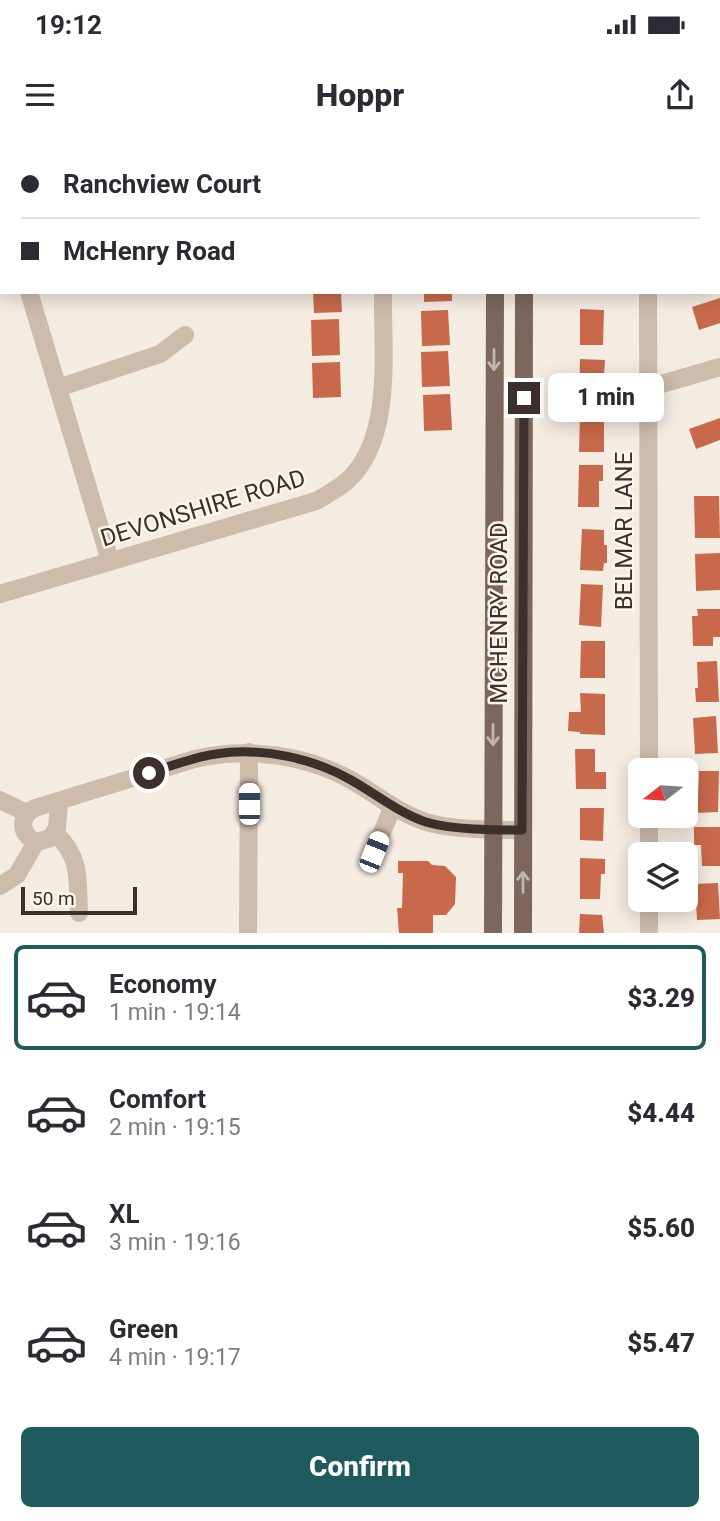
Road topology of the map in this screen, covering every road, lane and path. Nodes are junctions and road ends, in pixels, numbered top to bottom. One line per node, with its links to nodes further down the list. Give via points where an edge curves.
1 (30, 294): 8 (street)
2 (383, 294): 10 (street, DEVONSHIRE ROAD, via 380,419 369,452 350,478 316,501)
3 (495, 294): 18 (main road, MCHENRY ROAD, one-way to 18)
4 (524, 294): 19 (main road, MCHENRY ROAD)
5 (648, 294): 9 (street, BELMAR LANE)
6 (184, 335): 8 (street, via 160,354)
7 (720, 367): 9 (street)
8 (58, 388): 10 (street)
9 (648, 388): 13 (street, BELMAR LANE)
10 (110, 561): 11 (street, DEVONSHIRE ROAD)
11 (0, 594)
12 (249, 752): 15 (street, via 195,759); 16 (street, via 314,764 350,779); 26 (street)
13 (649, 758)
14 (0, 800): 17 (street)
15 (59, 802): 17 (street); 20 (street)
16 (393, 806): 18 (street, via 427,822); 22 (street)
17 (27, 813): 21 (street, via 23,832)
18 (493, 830): 19 (street); 27 (main road, MCHENRY ROAD)
19 (522, 830): 28 (main road, MCHENRY ROAD, one-way to 19)
20 (55, 833): 21 (street, via 47,841); 25 (street, via 76,864)
21 (36, 842): 23 (street, via 18,874)
22 (374, 852)
23 (0, 886)
24 (649, 912): 29 (street)
25 (79, 913)
26 (248, 933)
27 (493, 933)
28 (523, 933)
29 (649, 933)

